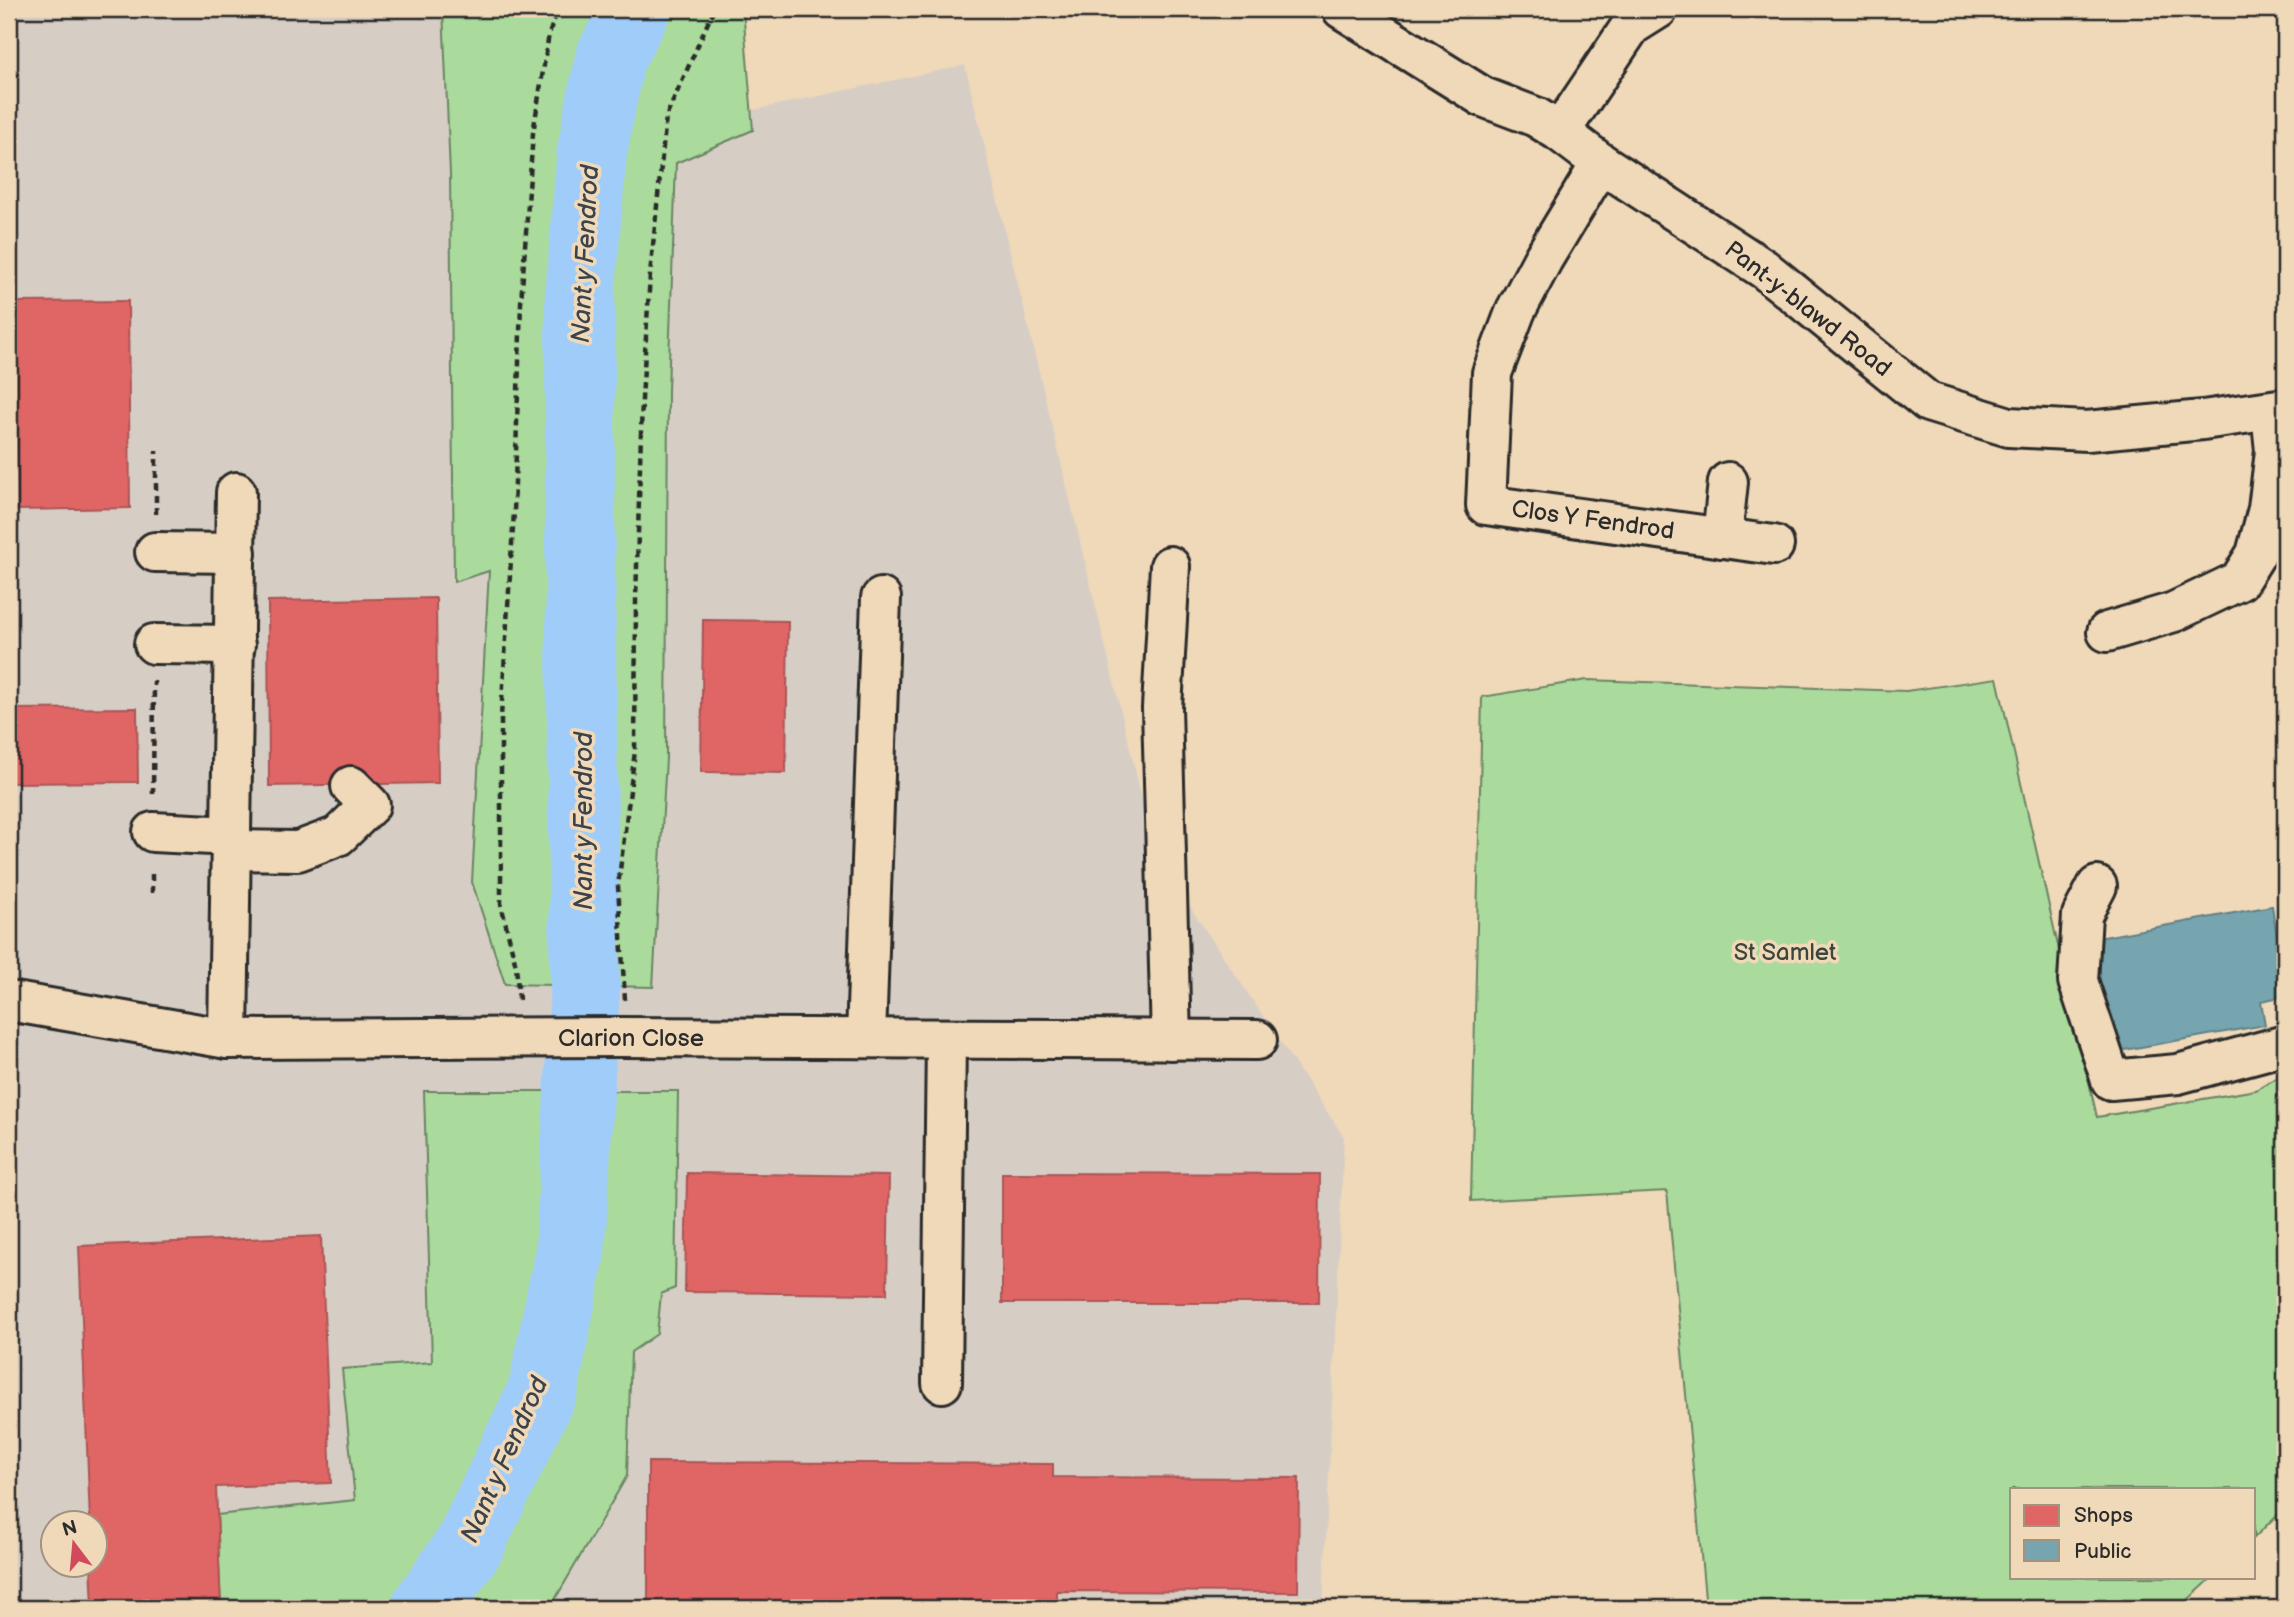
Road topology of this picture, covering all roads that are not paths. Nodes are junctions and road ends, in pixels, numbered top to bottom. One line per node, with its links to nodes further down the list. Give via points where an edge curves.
1 (1342, 9): 3 (street, Pant-y-blawd Road, via 1483,97 1536,117)
2 (1658, 9): 3 (street, via 1631,26)
3 (1560, 132): 4 (street, Pant-y-blawd Road)
4 (1601, 163): 5 (street, Pant-y-blawd Road, via 1764,269 1928,402 2009,427 2087,431); 8 (street, Clos Y Fendrod, via 1516,310 1492,373 1486,505)
5 (2278, 410): 14 (street, via 2268,509 2256,554 2239,581 2174,612)
6 (1728, 482): 8 (street)
7 (236, 492): 11 (street)
8 (1722, 538): 9 (street, Clos Y Fendrod)
9 (1774, 545)
10 (155, 552): 11 (street)
11 (236, 554): 16 (street)
12 (1170, 566): 25 (street, via 1162,708)
13 (881, 598): 22 (street)
14 (2107, 632)
15 (154, 644): 16 (street)
16 (235, 645): 19 (street)
17 (351, 786): 19 (street, via 370,805 338,836 298,850)
18 (153, 832): 19 (street)
19 (232, 843): 23 (street)
20 (2097, 886): 27 (street, via 2082,915 2078,981 2111,1080 2178,1074)
21 (9, 1001): 23 (street, Clarion Close)
22 (866, 1038): 23 (street, Clarion Close); 24 (street, Clarion Close)
23 (229, 1039)
24 (946, 1039): 25 (street, Clarion Close); 28 (street)
25 (1171, 1040): 26 (street, Clarion Close)
26 (1257, 1040)
27 (2285, 1045)
28 (942, 1383)

